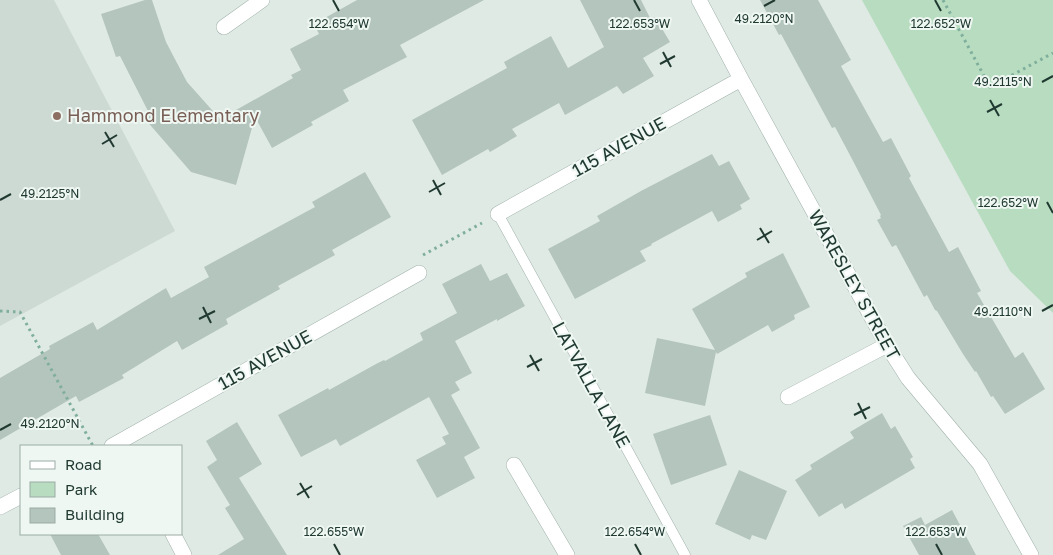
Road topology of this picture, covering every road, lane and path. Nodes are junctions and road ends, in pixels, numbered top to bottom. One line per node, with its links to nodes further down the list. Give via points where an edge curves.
1 (262, 0): 4 (street)
2 (699, 0): 6 (street, WARESLEY STREET)
3 (943, 0): 5 (path, via 990,87)
4 (224, 27)
5 (1053, 52)
6 (741, 79): 7 (street, 115 AVENUE); 10 (street, WARESLEY STREET)
7 (498, 214): 8 (path, via 417,258); 20 (lane, LATVALLA LANE)
8 (419, 273): 12 (street, 115 AVENUE)
9 (0, 311): 13 (path, via 20,312)
10 (887, 346): 11 (street); 21 (street, WARESLEY STREET, via 908,378 980,464)
11 (788, 397)
12 (119, 444)
13 (92, 445)
14 (514, 465): 19 (street)
15 (20, 497): 16 (street)
16 (0, 508)
17 (174, 535): 18 (street)
18 (184, 555)
19 (568, 555)
20 (685, 555)
21 (1031, 555)

